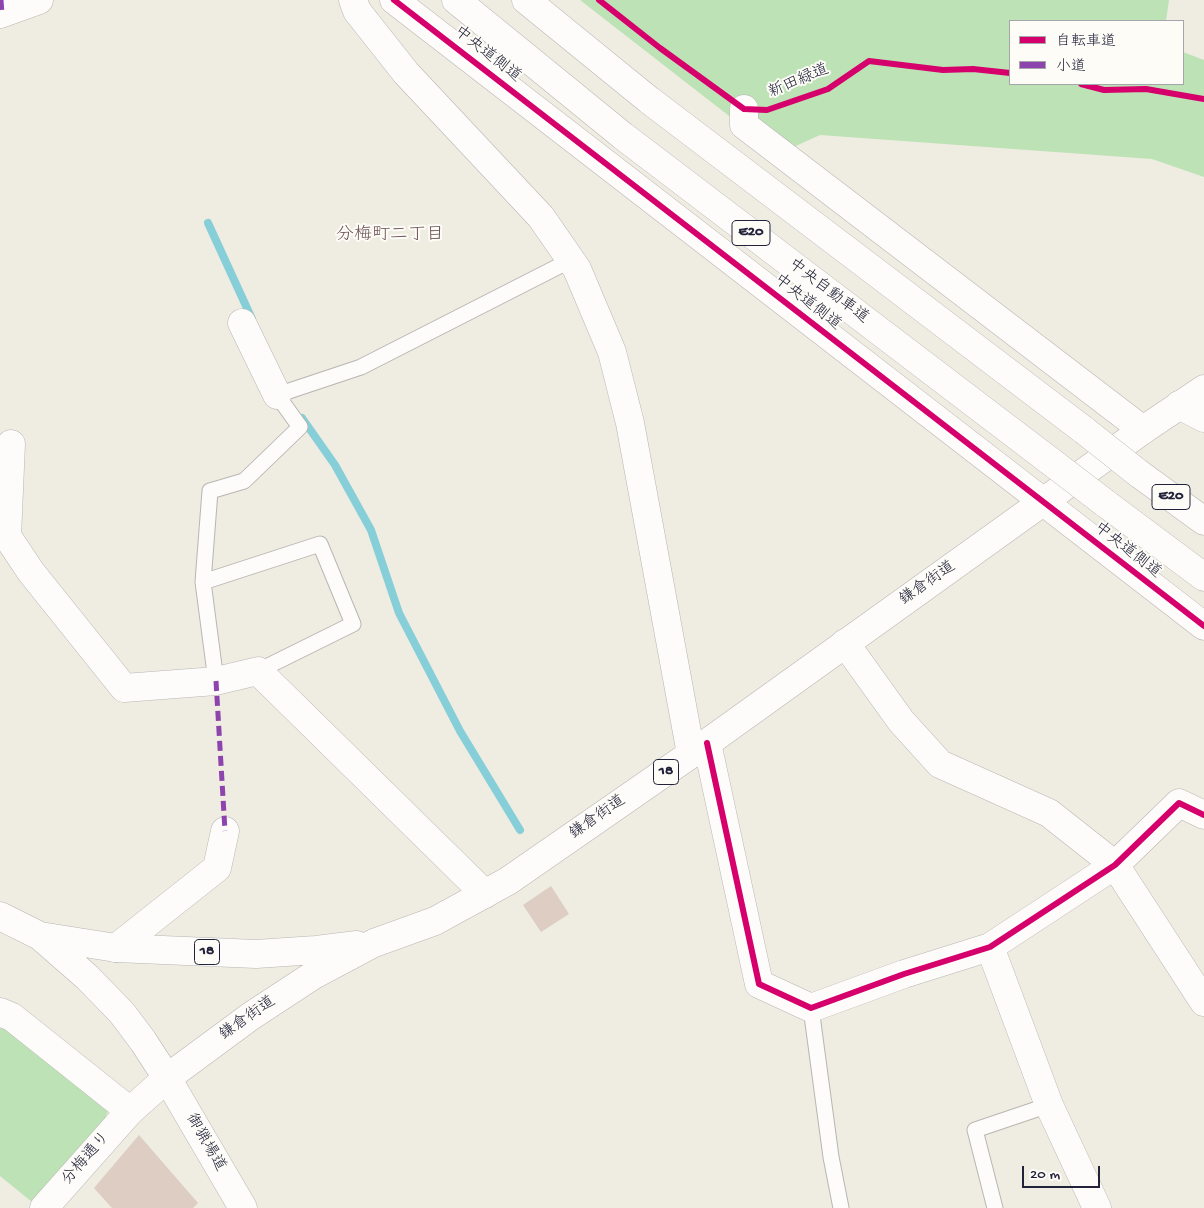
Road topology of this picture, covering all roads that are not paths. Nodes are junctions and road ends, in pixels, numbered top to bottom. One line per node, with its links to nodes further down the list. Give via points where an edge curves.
1 (39, 0): 6 (main road)
2 (353, 0): 8 (main road, via 357,12 406,73 541,216)
3 (456, 0): 18 (main road, 中央自動車道 / E20, bridge, via 623,136)
4 (526, 0): 17 (main road, E20, bridge, via 649,100)
5 (399, 1): 16 (main road, 中央道側道)
6 (0, 14)
7 (744, 109): 14 (main road, via 744,125)
8 (571, 260): 11 (lane, via 361,367); 24 (main road, via 612,352)
9 (242, 323): 11 (main road)
10 (1204, 389): 12 (main road, 鎌倉街道 / 18)
11 (277, 395): 19 (lane, via 300,427 244,481 210,491)
12 (1179, 405): 13 (main road); 14 (main road, 鎌倉街道 / 18)
13 (1204, 418)
14 (1143, 430): 16 (main road, 鎌倉街道 / 18)
15 (11, 444): 23 (main road, via 7,536 31,572 124,688)
16 (1042, 503): 20 (main road, 中央道側道); 21 (main road, 鎌倉街道 / 18)
17 (1204, 522)
18 (1204, 577)
19 (203, 582): 22 (lane, via 320,544 353,624); 23 (lane)
20 (1204, 626)
21 (845, 643): 24 (main road, 鎌倉街道 / 18); 27 (main road, via 901,721 940,764 1049,813)
22 (258, 671): 23 (main road); 28 (main road)
23 (216, 681)
24 (699, 749): 28 (main road, 鎌倉街道 / 18); 35 (main road, via 759,984)
25 (1204, 815): 27 (main road, via 1179,803)
26 (225, 831): 33 (main road, via 217,868)
27 (1115, 865): 32 (main road); 34 (main road)
28 (485, 894): 31 (main road, 鎌倉街道 / 18, via 435,920)
29 (0, 916): 30 (main road, 18)
30 (40, 936): 33 (main road, 18); 37 (main road, 18, via 122,1013)
31 (374, 943): 33 (main road, 18, via 256,954); 37 (main road, 鎌倉街道 / 18, via 312,976)
32 (990, 947): 35 (main road); 38 (main road)
33 (116, 948)
34 (1204, 1002)
35 (811, 1008): 42 (lane)
36 (0, 1012): 39 (main road, via 12,1017)
37 (167, 1078): 39 (main road, 鎌倉街道); 41 (main road, 御猟場道)
38 (1049, 1105): 43 (lane, via 975,1130); 44 (main road)
39 (130, 1111): 40 (main road, 分梅通り)
40 (44, 1208)
41 (242, 1208)
42 (841, 1208)
43 (995, 1208)
44 (1097, 1208)

